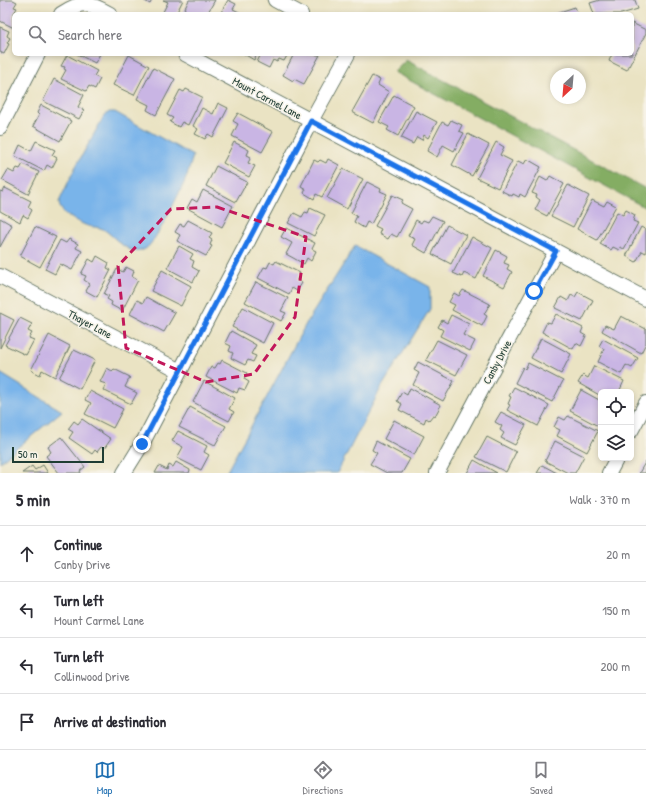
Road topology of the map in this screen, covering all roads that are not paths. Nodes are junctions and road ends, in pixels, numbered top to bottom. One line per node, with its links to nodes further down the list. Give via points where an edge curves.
1 (275, 0): 4 (street)
2 (63, 12): 3 (street, via 72,5 89,3)
3 (106, 12)
4 (297, 12)
5 (37, 56): 9 (street)
6 (189, 56): 8 (street, Mount Carmel Lane)
7 (347, 56): 8 (street)
8 (311, 121): 10 (street, Mount Carmel Lane); 13 (street)
9 (0, 128)
10 (556, 251): 12 (street, Mount Carmel Lane); 18 (street, Canby Drive)
11 (0, 276): 13 (street, Thayer Lane)
12 (646, 299)
13 (180, 371): 17 (street)
14 (646, 403): 15 (street)
15 (634, 425)
16 (614, 461): 19 (street)
17 (124, 473)
18 (437, 473)
19 (608, 473)

